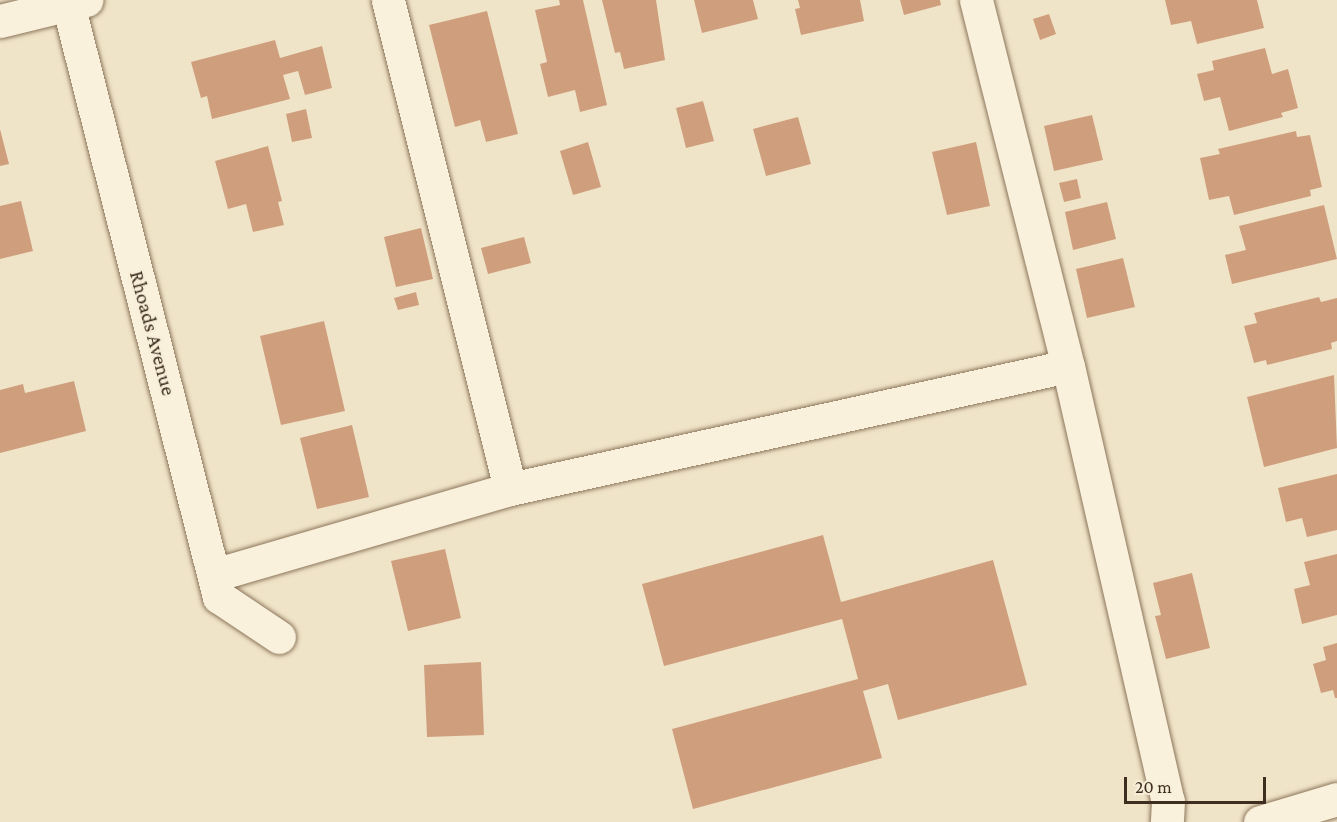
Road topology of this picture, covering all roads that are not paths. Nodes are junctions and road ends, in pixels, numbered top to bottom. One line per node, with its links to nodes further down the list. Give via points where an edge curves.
1 (388, 0): 6 (street)
2 (976, 0): 5 (street)
3 (74, 1): 4 (street); 7 (street, Rhoads Avenue)
4 (0, 21)
5 (1068, 366): 6 (street); 10 (street, via 1168,801)
6 (510, 489): 7 (street)
7 (214, 575): 8 (street, Rhoads Avenue, via 219,597)
8 (279, 637)
9 (1337, 799): 11 (street)
10 (1167, 822)
11 (1260, 822)

